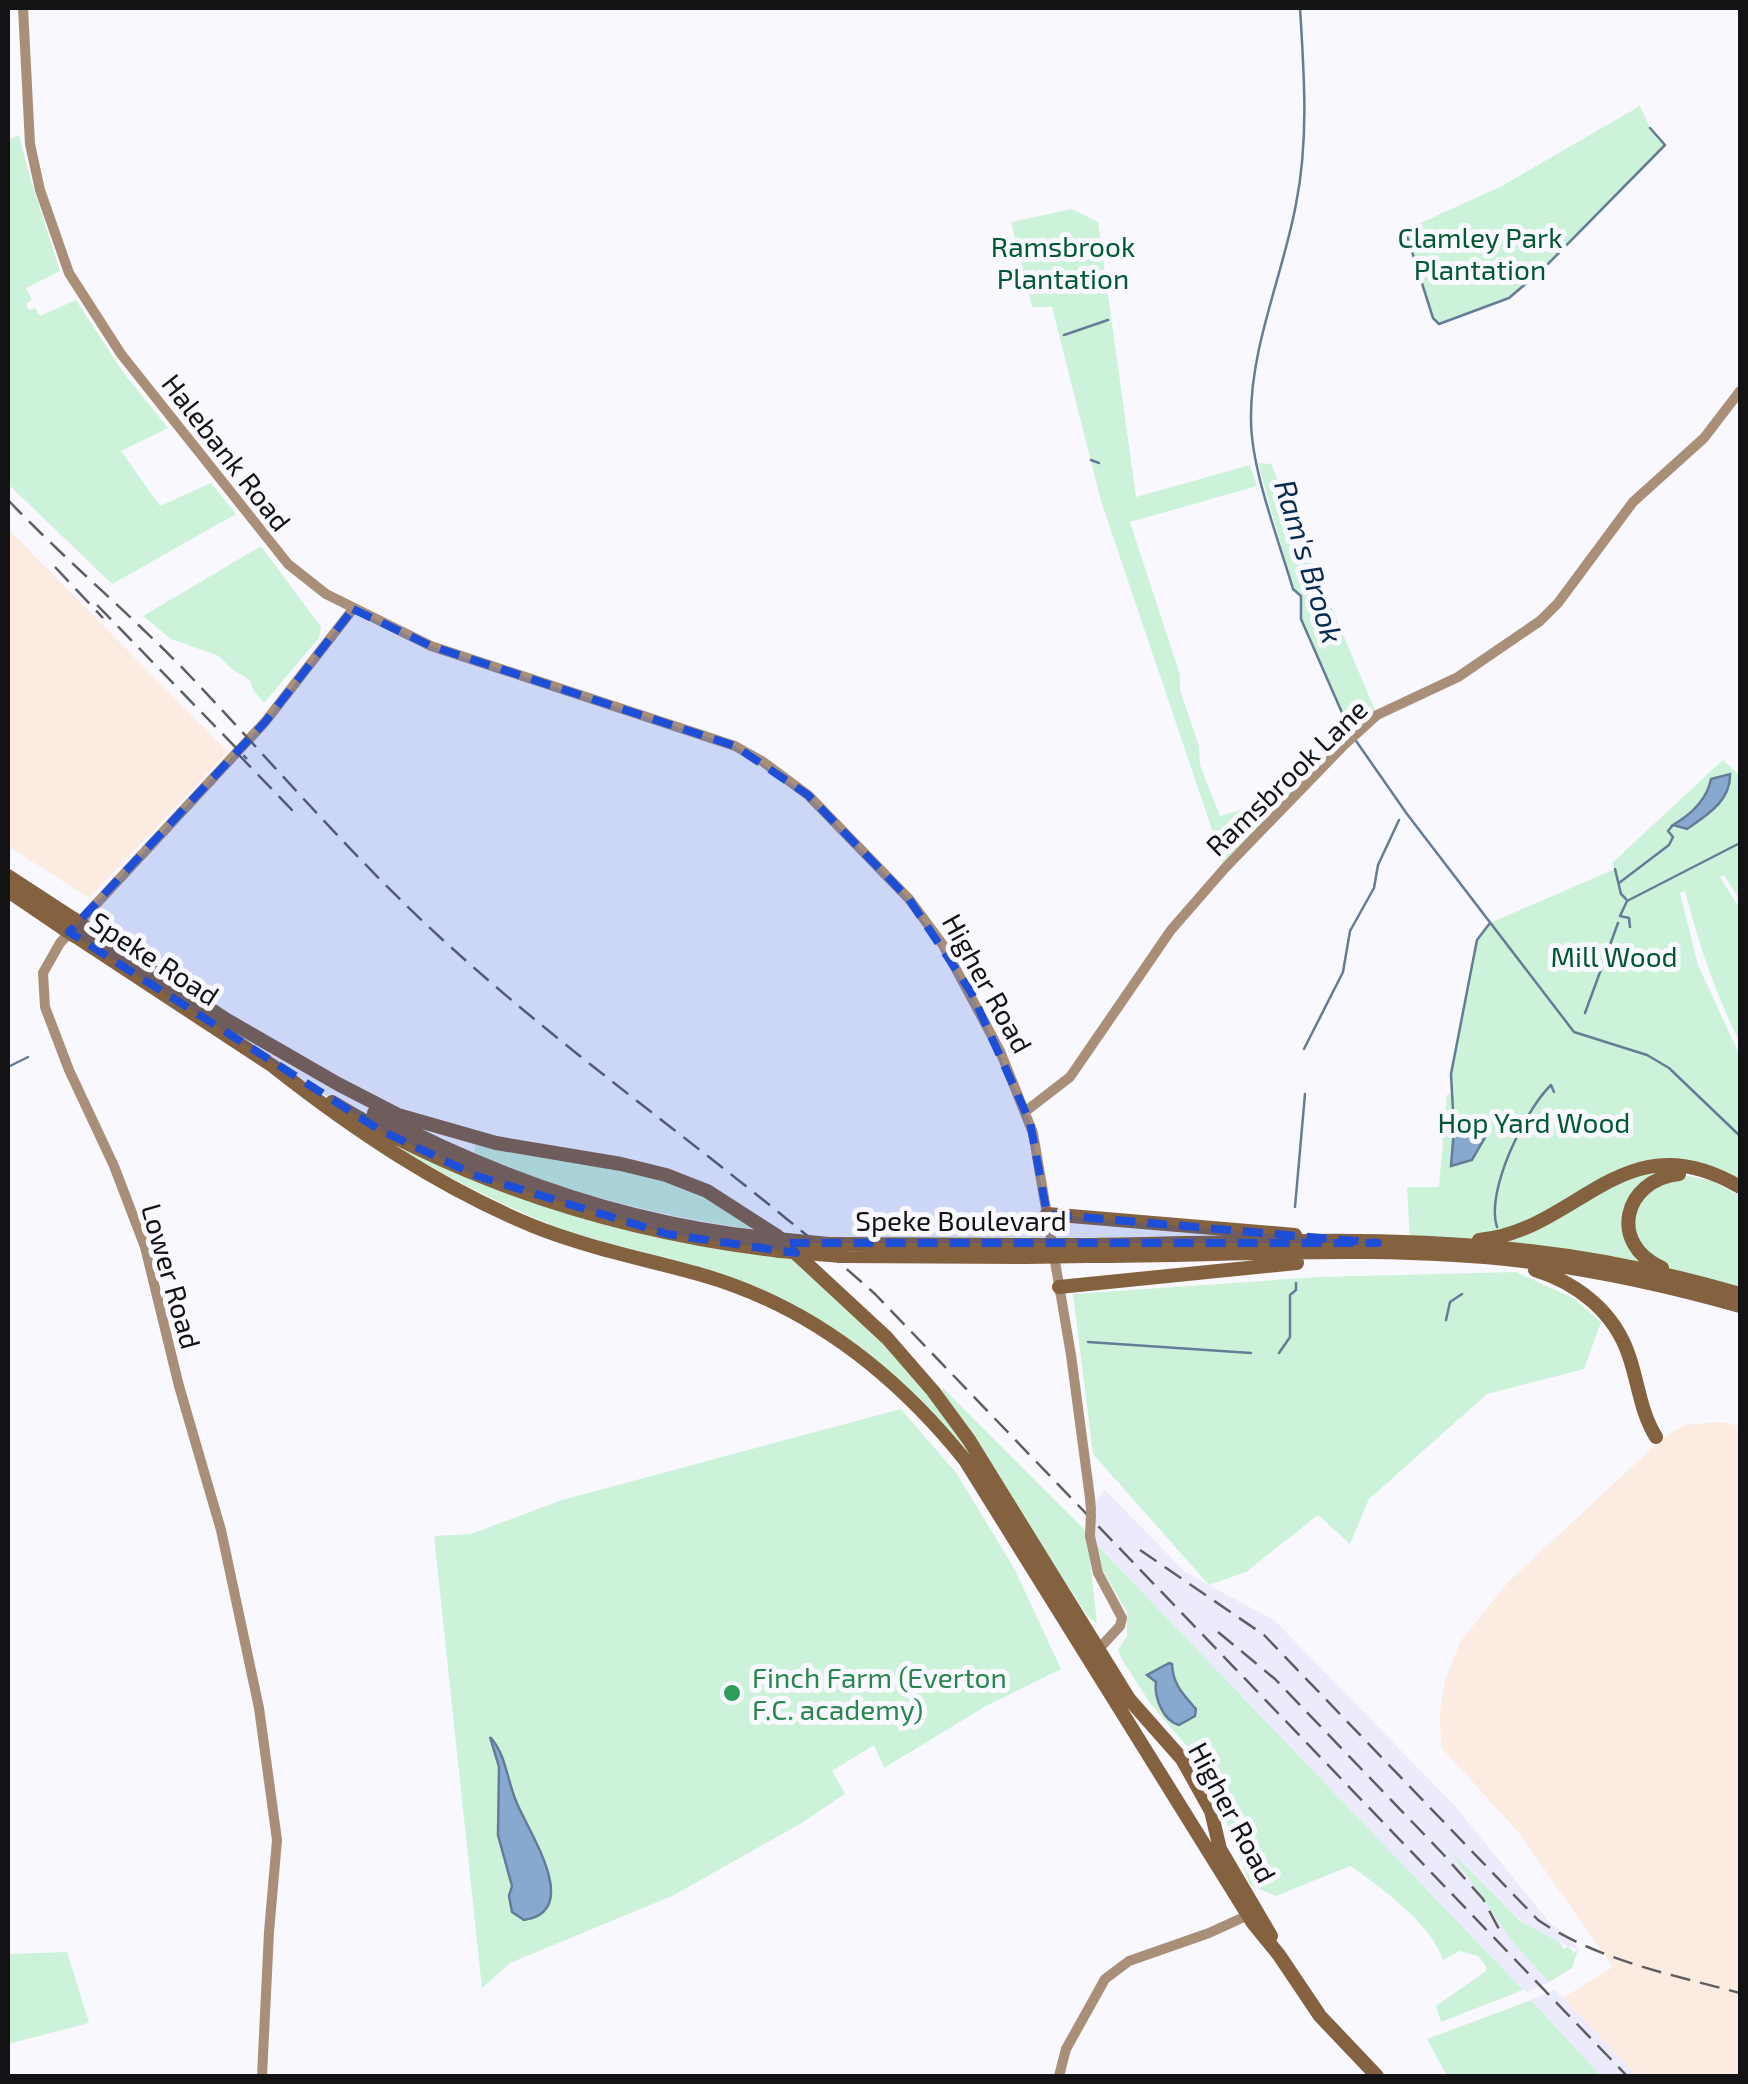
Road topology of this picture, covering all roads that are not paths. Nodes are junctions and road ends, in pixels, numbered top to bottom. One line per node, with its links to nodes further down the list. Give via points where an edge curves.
1 (23, 8): 3 (street, Halebank Road, via 34,162 57,244 85,302 288,564)
2 (1740, 390): 9 (street, Ramsbrook Lane, via 1704,438 1633,502 1540,621 1458,677 1389,709 1344,745 1171,930 1070,1076)
3 (353, 608): 9 (street, Higher Road, via 431,646 735,746 785,777 886,873 943,944); 23 (street, Lower Road, via 275,711 60,943 42,985 48,1020 150,1264 260,1708 277,1840)
4 (8, 876): 6 (highway, Speke Road)
5 (8, 892): 6 (highway, Speke Road)
6 (74, 927): 7 (highway, Speke Road); 8 (highway, Speke Road)
7 (227, 1020): 15 (highway, Speke Boulevard, bridge, via 364,1108 488,1169 596,1205 766,1238); 21 (highway, Higher Road, via 398,1114 496,1143 666,1175 759,1222 887,1338 933,1391 969,1440)
8 (274, 1067): 15 (highway, Speke Boulevard, bridge, via 380,1130 491,1182 667,1234 842,1256); 21 (highway, Higher Road, via 368,1137 453,1188 588,1246 786,1306 859,1353 965,1460)
9 (1026, 1112): 12 (street, Higher Road)
10 (1740, 1187): 13 (highway, via 1691,1167 1644,1168 1599,1184 1518,1233)
11 (1740, 1196): 18 (highway, via 1695,1176 1663,1176 1643,1188 1628,1220 1637,1250 1652,1263)
12 (1047, 1214): 14 (highway); 17 (street, Higher Road)
13 (1444, 1244): 14 (highway, Speke Boulevard); 18 (highway, Speke Boulevard, via 1586,1258)
14 (1373, 1248): 15 (highway, Speke Boulevard, bridge); 16 (highway, Speke Boulevard); 17 (highway)
15 (1024, 1251)
16 (1414, 1254): 19 (highway, Speke Boulevard, via 1583,1270); 20 (highway, via 1530,1269 1588,1298 1623,1340)
17 (1059, 1286): 21 (street, Higher Road, bridge, via 1090,1536 1098,1572 1122,1618)
18 (1740, 1294)
19 (1740, 1306)
20 (1656, 1437)
21 (1094, 1654): 22 (highway, Higher Road); 22 (highway, Higher Road, via 1182,1759)
22 (1253, 1913): 24 (street, via 1129,1961 1105,1979); 25 (highway, Higher Road, via 1320,2016)
23 (262, 2076)
24 (1058, 2076)
25 (1377, 2076)

